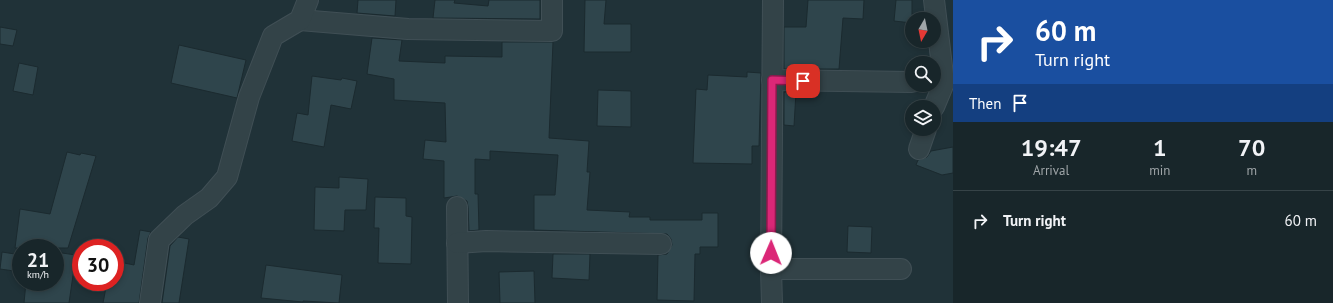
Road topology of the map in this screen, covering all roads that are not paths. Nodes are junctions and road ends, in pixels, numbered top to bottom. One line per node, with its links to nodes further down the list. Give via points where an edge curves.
1 (308, 0): 5 (street)
2 (552, 0): 5 (street, via 552,31 408,29)
3 (773, 0): 7 (street)
4 (934, 0): 6 (street)
5 (300, 20): 16 (street, via 273,36 249,97 227,177 209,198 184,215 159,240)
6 (937, 56)
7 (772, 80): 8 (street); 14 (street)
8 (905, 82)
9 (924, 136): 10 (street)
10 (919, 149)
11 (457, 207): 12 (street)
12 (457, 243): 13 (street, via 486,241); 17 (street)
13 (661, 244)
14 (771, 269): 15 (street); 18 (street)
15 (901, 269)
16 (150, 303)
17 (458, 303)
18 (772, 303)

